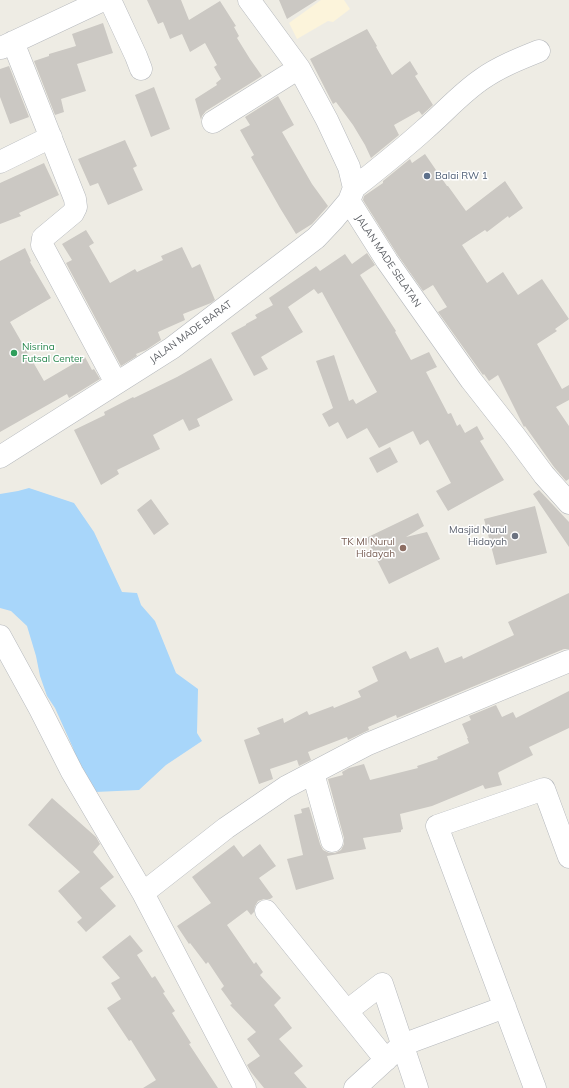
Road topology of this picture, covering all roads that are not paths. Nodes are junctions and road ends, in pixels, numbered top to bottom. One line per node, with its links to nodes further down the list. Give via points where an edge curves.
1 (103, 0): 4 (street)
2 (110, 0): 7 (street)
3 (248, 0): 6 (street, JALAN MADE SELATAN)
4 (7, 45): 9 (street)
5 (539, 50): 11 (street, JALAN MADE BARAT, via 506,64 477,82)
6 (299, 68): 8 (street); 11 (street, JALAN MADE SELATAN, via 349,167)
7 (141, 69)
8 (213, 122)
9 (51, 137): 10 (street); 12 (street, via 75,199 76,208 43,238 42,245)
10 (0, 162)
11 (351, 195): 12 (street, JALAN MADE BARAT, via 316,238 172,348); 14 (street, JALAN MADE SELATAN, via 387,261 471,380 544,475)
12 (116, 383): 13 (street, JALAN MADE BARAT)
13 (0, 457)
14 (569, 503)
15 (0, 636): 20 (street, via 72,772)
16 (569, 661): 17 (street, via 368,744)
17 (312, 773): 18 (street); 20 (street, via 286,787 226,828)
18 (332, 840)
19 (569, 857): 22 (street, via 544,789 437,826)
20 (143, 893): 26 (street)
21 (266, 911): 23 (street)
22 (505, 1007): 24 (street); 29 (street)
23 (347, 1011): 24 (street, via 382,984); 25 (street)
24 (402, 1045): 25 (street); 28 (street)
25 (386, 1060): 27 (street)
26 (245, 1088)
27 (355, 1088)
28 (417, 1088)
29 (535, 1088)

